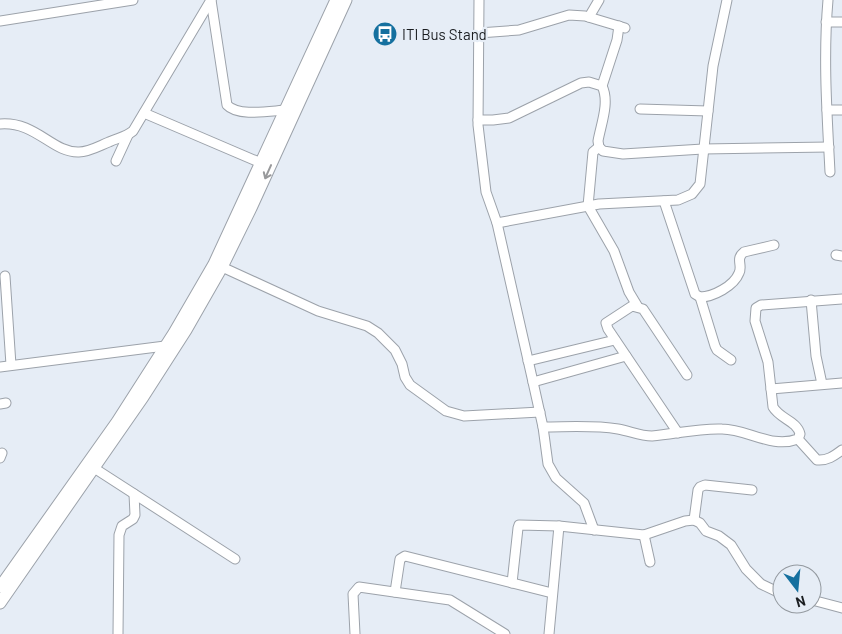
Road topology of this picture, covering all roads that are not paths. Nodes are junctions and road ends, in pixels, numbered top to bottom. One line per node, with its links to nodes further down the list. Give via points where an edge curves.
1 (133, 0): 10 (street)
2 (211, 0): 16 (street, via 227,105 238,112); 20 (street)
3 (336, 0): 16 (street)
4 (346, 0): 34 (street, one-way to 34)
5 (479, 0): 13 (street)
6 (599, 0): 9 (street)
7 (728, 0): 19 (street, via 713,66)
8 (828, 0): 11 (street)
9 (589, 17): 13 (street, via 569,15 519,30); 14 (street, via 622,27)
10 (0, 21)
11 (826, 22): 12 (street); 17 (street)
12 (842, 22)
13 (479, 33): 21 (street)
14 (602, 86): 21 (street, via 581,83 509,118); 24 (street, via 606,101)
15 (640, 109): 19 (street)
16 (286, 110): 28 (street)
17 (827, 110): 18 (street); 25 (street)
18 (842, 110)
19 (708, 111): 26 (street)
20 (144, 113): 23 (street); 28 (street)
21 (478, 120): 32 (street, via 486,192)
22 (0, 124): 23 (street, via 18,124 71,152 88,151)
23 (128, 135): 27 (street)
24 (599, 147): 26 (street, via 603,151 623,154); 31 (street, via 593,152)
25 (829, 147): 26 (street); 29 (street)
26 (703, 149): 30 (street, via 702,174 696,190 685,198)
27 (116, 160)
28 (261, 163): 41 (street, via 214,264)
29 (830, 172)
30 (664, 200): 31 (street); 36 (street, via 695,294)
31 (588, 206): 32 (street); 39 (street, via 614,251)
32 (497, 223): 44 (street)
33 (774, 245): 36 (street, via 744,252 738,259 739,274 733,281 724,289)
34 (222, 267): 52 (street, via 318,311 367,326 378,333 395,350 410,384 446,412 464,416); 57 (street, via 186,330)
35 (4, 276): 45 (street)
36 (700, 297): 43 (street, via 715,346)
37 (842, 299): 38 (street)
38 (811, 300): 50 (street); 51 (street, via 756,308 755,321 768,362)
39 (638, 307): 40 (street, via 632,306 606,323); 47 (street, via 643,309)
40 (615, 340): 42 (street); 44 (street)
41 (165, 346): 45 (street); 67 (street, via 117,422)
42 (626, 356): 48 (street); 54 (street)
43 (730, 360)
44 (528, 361): 48 (street)
45 (11, 365): 46 (street)
46 (0, 367)
47 (687, 375)
48 (533, 382): 52 (street)
49 (842, 383): 50 (street)
50 (822, 384): 51 (street)
51 (771, 389): 55 (street, via 773,407 796,426 800,434)
52 (540, 412): 53 (street)
53 (543, 427): 54 (street, via 620,429 642,436); 62 (street, via 548,464 556,478 584,503)
54 (678, 433): 55 (street, via 722,429 774,442)
55 (798, 439): 56 (street, via 816,460 829,459)
56 (842, 450)
57 (94, 468): 59 (street); 71 (street)
58 (752, 490): 60 (street, via 700,487)
59 (134, 494): 64 (street); 74 (street, via 135,515 122,526 119,535)
60 (694, 520): 63 (street); 68 (street, via 731,545 746,569)
61 (559, 526): 62 (street); 66 (street, via 519,525); 70 (street)
62 (594, 530): 63 (street)
63 (644, 535): 65 (street)
64 (235, 559)
65 (650, 562)
66 (512, 583): 69 (street, via 405,556 400,559); 70 (street)
67 (0, 587)
68 (772, 590)
69 (395, 592): 75 (street, via 358,587 353,594); 76 (street, via 450,600)
70 (552, 593): 77 (street)
71 (0, 603)
72 (822, 603): 73 (street)
73 (842, 608)
74 (118, 634)
75 (354, 634)
76 (506, 634)
77 (549, 634)

